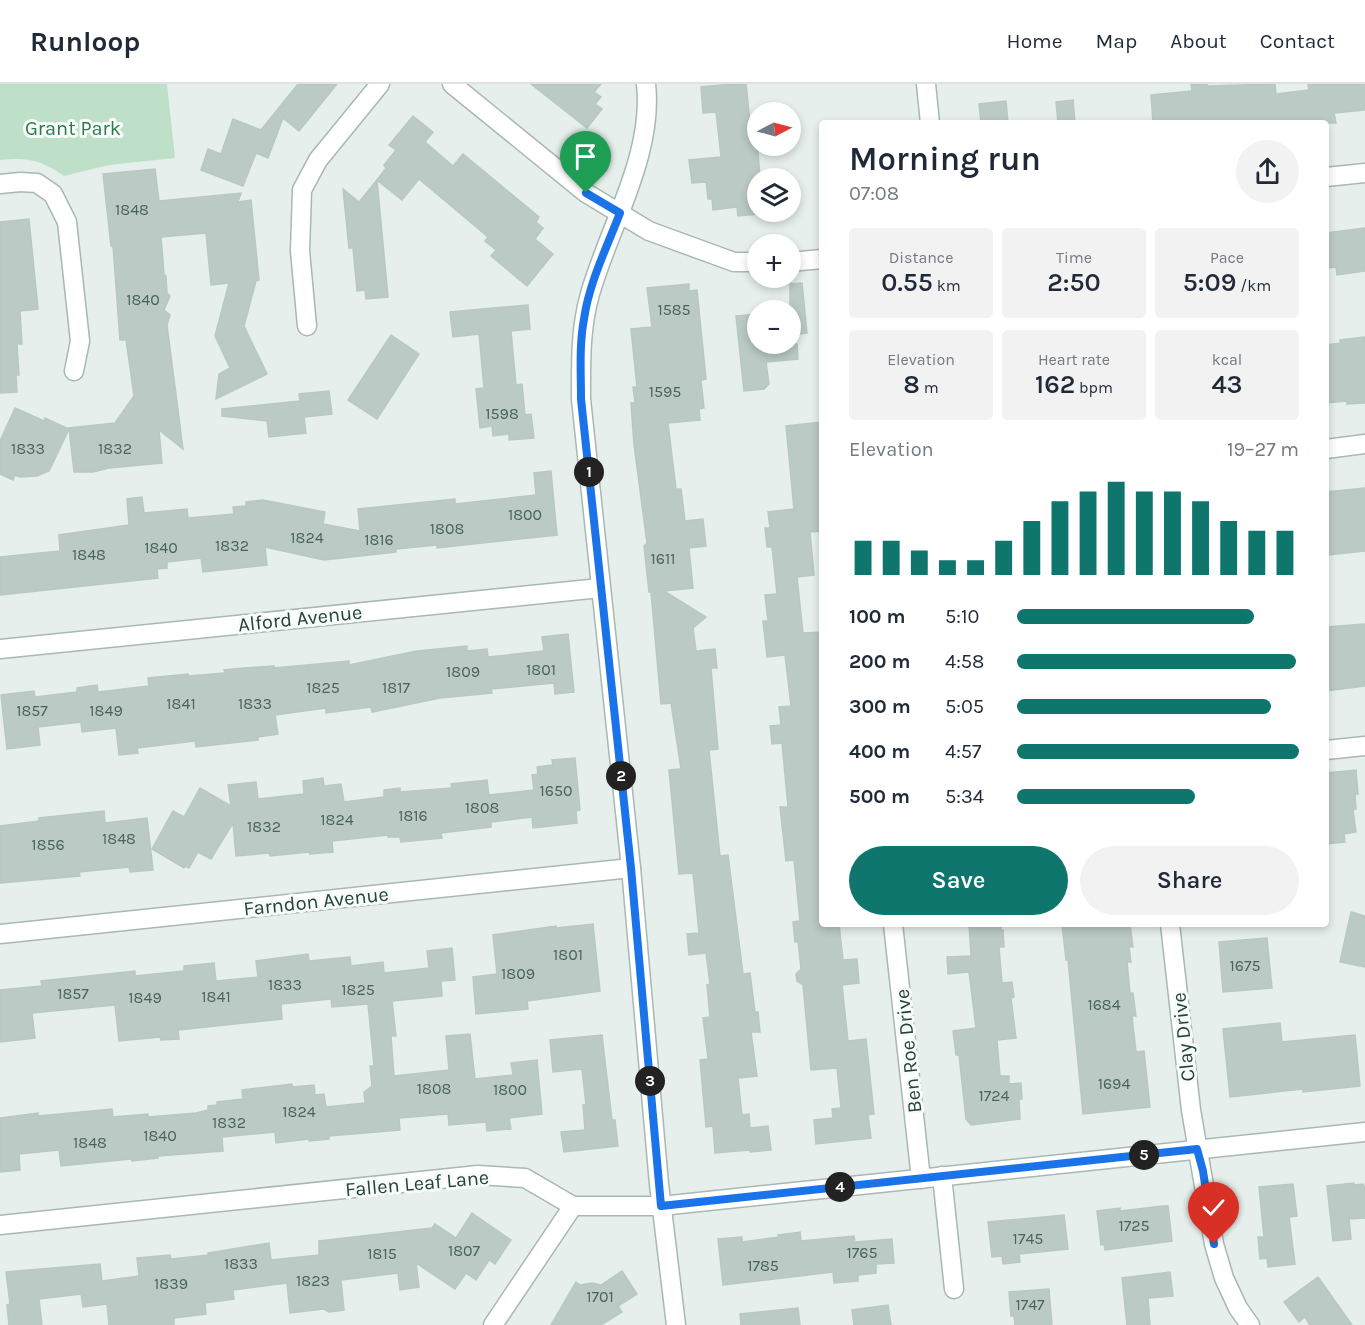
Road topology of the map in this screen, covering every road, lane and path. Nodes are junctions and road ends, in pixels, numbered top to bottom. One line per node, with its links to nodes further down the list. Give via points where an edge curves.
1 (380, 84): 13 (street, via 318,160 302,190 300,251)
2 (452, 84): 9 (street, via 586,193)
3 (646, 84): 9 (street, via 644,140)
4 (926, 84): 5 (street)
5 (930, 120)
6 (1365, 172): 7 (street)
7 (1329, 177)
8 (0, 184): 14 (street, via 37,183 53,194 67,222 80,341)
9 (620, 213): 12 (street, via 649,231 734,262); 17 (street, via 590,293 580,351 581,399)
10 (819, 259): 11 (street)
11 (801, 261)
12 (747, 262)
13 (307, 326)
14 (74, 371)
15 (1365, 444): 16 (street)
16 (1329, 449)
17 (600, 588): 18 (street, Alford Avenue); 21 (street)
18 (0, 649)
19 (1365, 746): 20 (street)
20 (1329, 750)
21 (631, 868): 24 (street, Farndon Avenue); 30 (street)
22 (894, 927): 28 (street, Ben Roe Drive)
23 (1170, 927): 26 (street, Clay Drive)
24 (0, 934)
25 (1365, 1132): 26 (street, Fallen Leaf Lane)
26 (1197, 1149): 27 (street, Fallen Leaf Lane); 35 (street, Clay Drive, via 1224,1278)
27 (942, 1176): 28 (street, Fallen Leaf Lane); 32 (street)
28 (921, 1179): 30 (street, Fallen Leaf Lane)
29 (573, 1206): 30 (street, Fallen Leaf Lane); 31 (street, Fallen Leaf Lane, via 525,1179 478,1175); 33 (street)
30 (661, 1206): 34 (street)
31 (0, 1226)
32 (954, 1289)
33 (493, 1325)
34 (676, 1325)
35 (1250, 1325)

